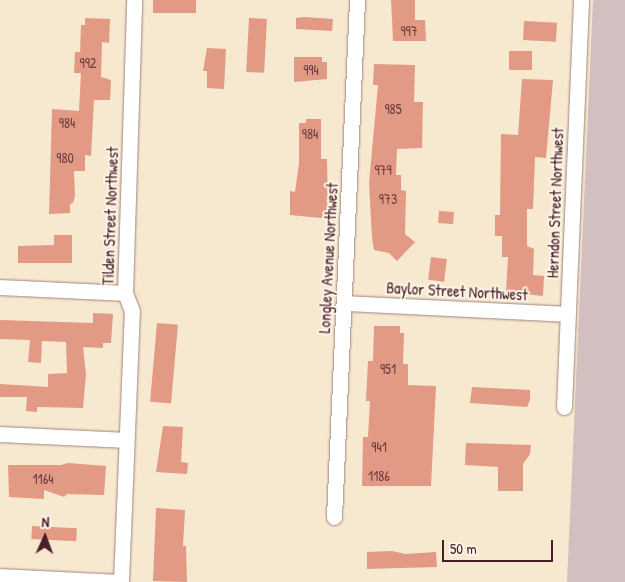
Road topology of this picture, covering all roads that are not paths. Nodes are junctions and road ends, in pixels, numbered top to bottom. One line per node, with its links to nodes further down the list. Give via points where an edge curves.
1 (134, 0): 5 (street, Tilden Street Northwest)
2 (357, 0): 6 (street, Longley Avenue Northwest)
3 (581, 0): 7 (street, Herndon Street Northwest)
4 (0, 287): 5 (street)
5 (125, 293): 10 (street, Tilden Street Northwest, via 132,312)
6 (344, 304): 7 (street, Baylor Street Northwest); 11 (street, Longley Avenue Northwest)
7 (568, 314): 8 (street, Herndon Street Northwest)
8 (564, 407)
9 (0, 434): 10 (street)
10 (126, 440): 13 (street, Tilden Street Northwest)
11 (334, 517)
12 (0, 576): 13 (street)
13 (119, 582)

